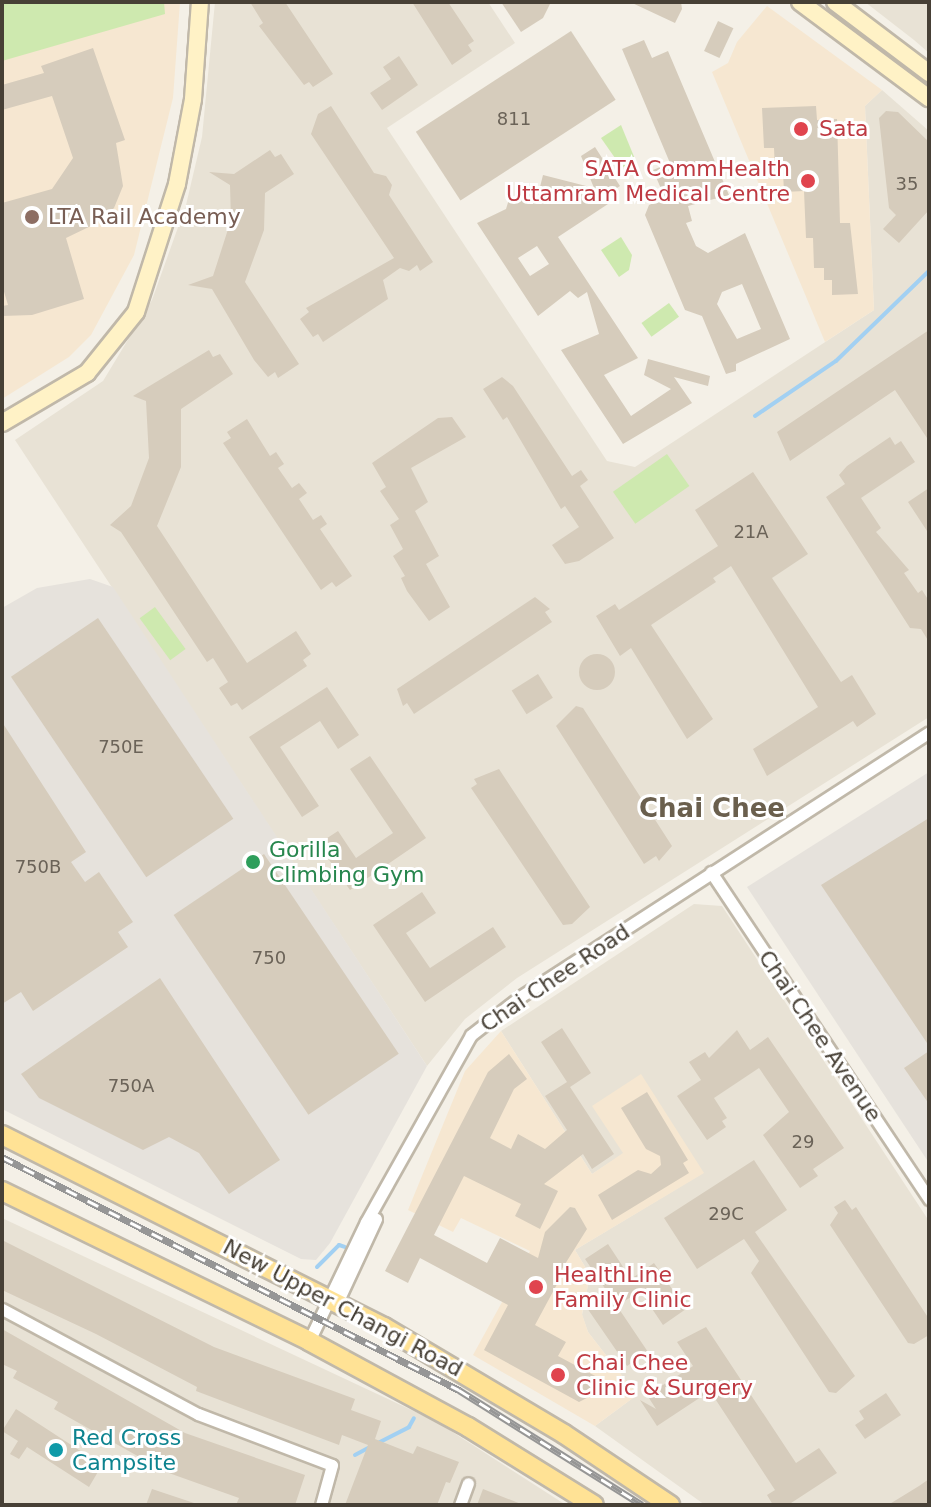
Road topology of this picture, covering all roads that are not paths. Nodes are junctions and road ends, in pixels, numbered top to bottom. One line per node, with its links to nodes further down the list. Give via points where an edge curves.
1 (200, 2): 6 (street, via 193,99 177,184 136,312 87,373)
2 (800, 2): 5 (street)
3 (835, 2): 4 (street)
4 (929, 73)
5 (929, 98)
6 (2, 423)
7 (929, 732): 9 (street, Chai Chee Road)
8 (929, 740): 9 (street, Chai Chee Road)
9 (713, 875): 12 (street, Chai Chee Avenue); 13 (street, Chai Chee Road, via 471,1035 366,1222)
10 (2, 1135): 13 (main road, New Upper Changi Road)
11 (2, 1191): 15 (main road, New Upper Changi Road)
12 (929, 1199)
13 (334, 1300): 15 (street, Chai Chee Road); 20 (main road, New Upper Changi Road, via 481,1383)
14 (2, 1309): 17 (street, via 198,1414 332,1465)
15 (312, 1343): 19 (main road, New Upper Changi Road, via 468,1427)
16 (468, 1483): 18 (street)
17 (321, 1505)
18 (460, 1505)
19 (594, 1505)
20 (670, 1505)

